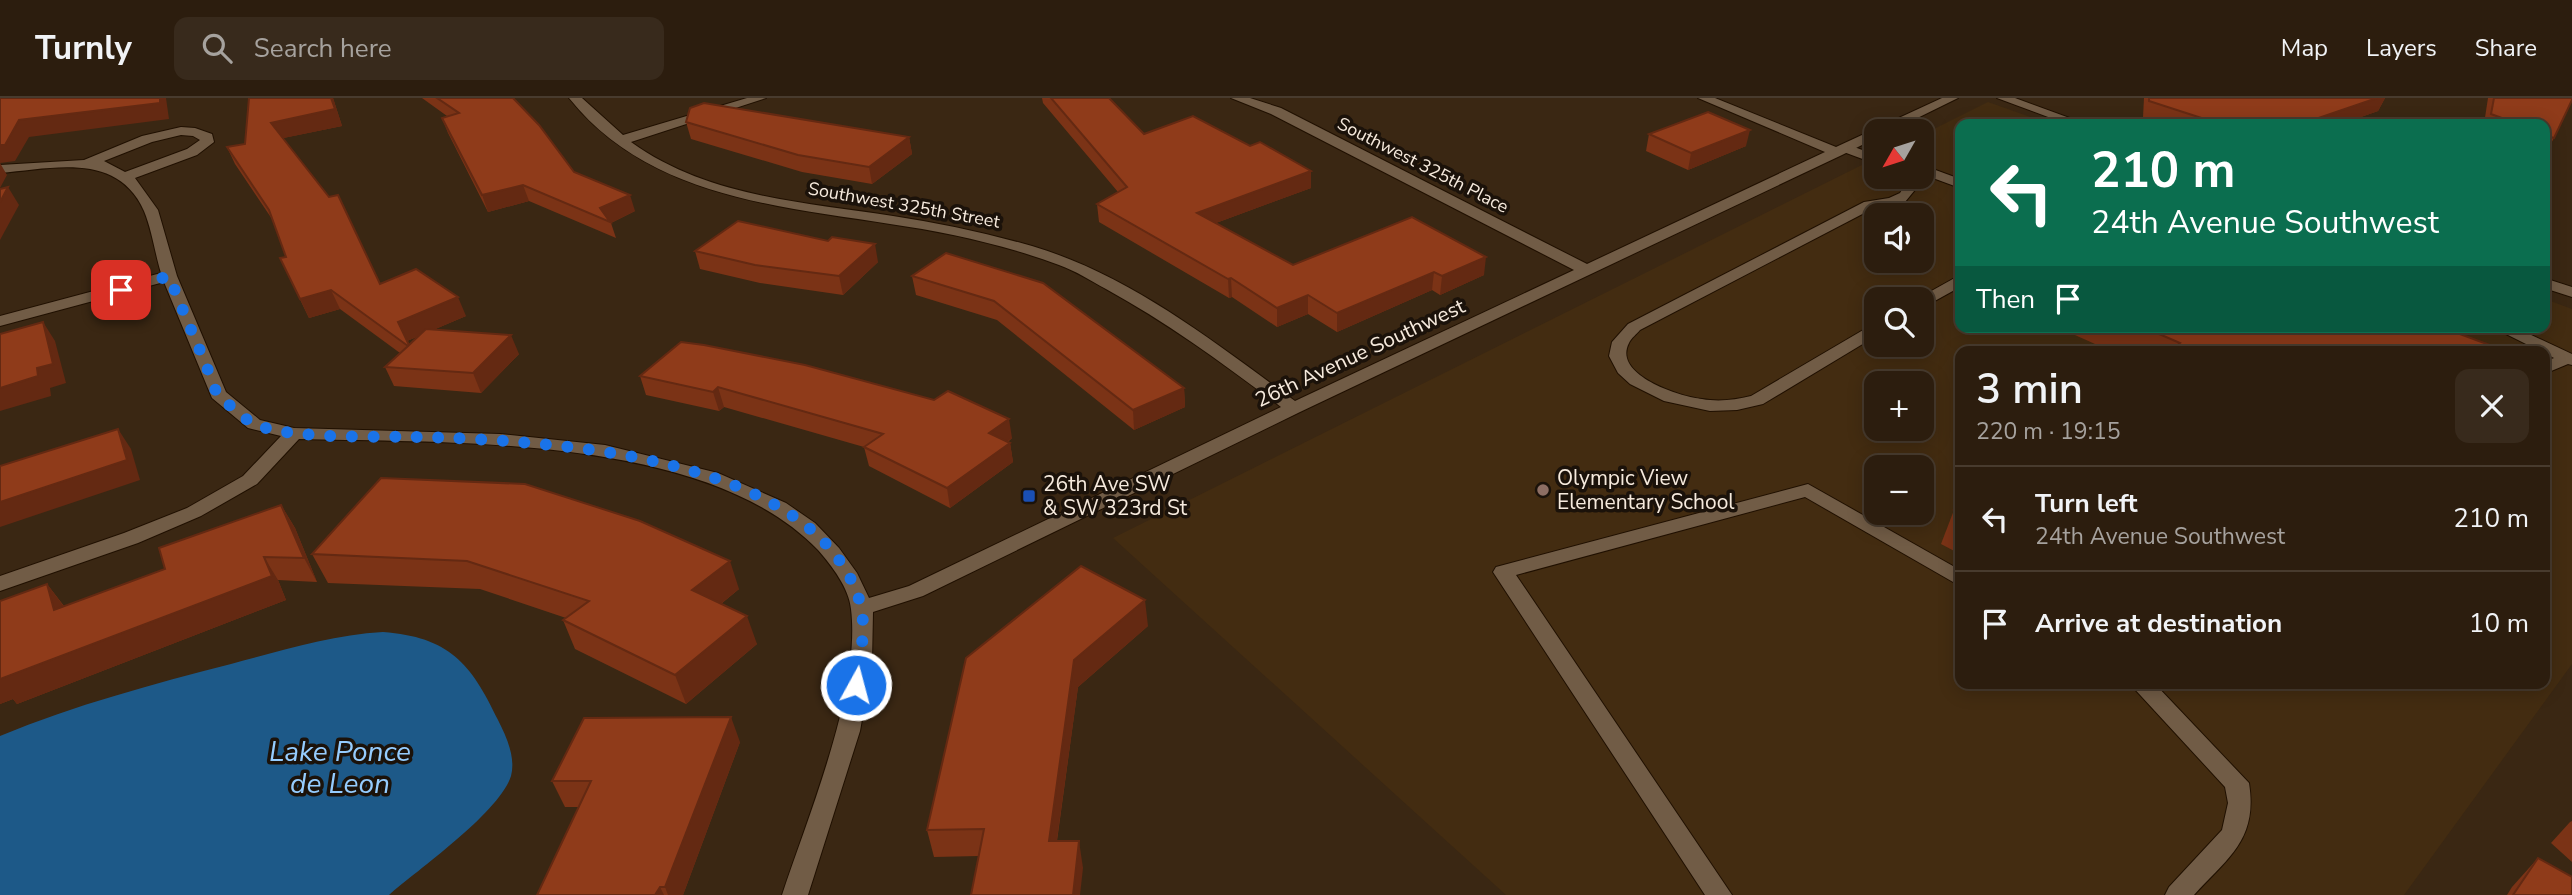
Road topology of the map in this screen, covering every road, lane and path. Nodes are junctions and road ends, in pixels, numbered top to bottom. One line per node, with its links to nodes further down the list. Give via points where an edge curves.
1 (575, 98): 10 (street, Southwest 325th Street)
2 (760, 98): 10 (street)
3 (1237, 98): 19 (street, Southwest 325th Place, via 1276,111)
4 (1704, 98): 11 (street)
5 (1952, 98): 7 (street, 26th Avenue Southwest)
6 (2003, 98): 8 (street)
7 (1906, 119)
8 (2064, 119)
9 (1864, 139): 11 (street, 26th Avenue Southwest)
10 (622, 140): 32 (street, Southwest 325th Street, via 657,164 721,189 925,225 1066,262 1160,314)
11 (1841, 150): 12 (street); 19 (street, 26th Avenue Southwest)
12 (1864, 156)
13 (94, 165): 14 (street); 16 (street); 16 (street, via 170,133 195,132 207,137 207,142 191,152)
14 (0, 169)
15 (1934, 174): 17 (street)
16 (124, 177): 20 (street, via 151,210)
17 (1955, 182)
18 (1911, 189): 27 (street, via 1902,198 1869,205 1634,327 1618,344 1618,355 1632,377 1662,395 1702,405 1741,404 1757,400)
19 (1589, 271): 32 (street, 26th Avenue Southwest)
20 (169, 276): 25 (street); 33 (street, via 218,394 254,424)
21 (1955, 283): 24 (street)
22 (2550, 285): 23 (street)
23 (2572, 292)
24 (1934, 296)
25 (0, 321)
26 (2513, 333): 28 (street)
27 (1864, 337)
28 (2541, 346)
29 (2550, 350): 30 (street)
30 (2569, 359): 31 (street)
31 (2550, 367)
32 (1294, 408): 36 (street, 26th Avenue Southwest, via 915,592)
33 (294, 433): 35 (street, via 250,480 194,512); 36 (street, via 562,445 710,477 779,507 808,528 850,578)
34 (1955, 576): 39 (street, via 1808,490 1503,572)
35 (0, 584)
36 (862, 608): 38 (street, via 861,662 848,731)
37 (2150, 689): 40 (street, via 2227,770 2237,783 2240,803 2234,834)
38 (795, 895)
39 (1719, 895)
40 (2178, 895)

